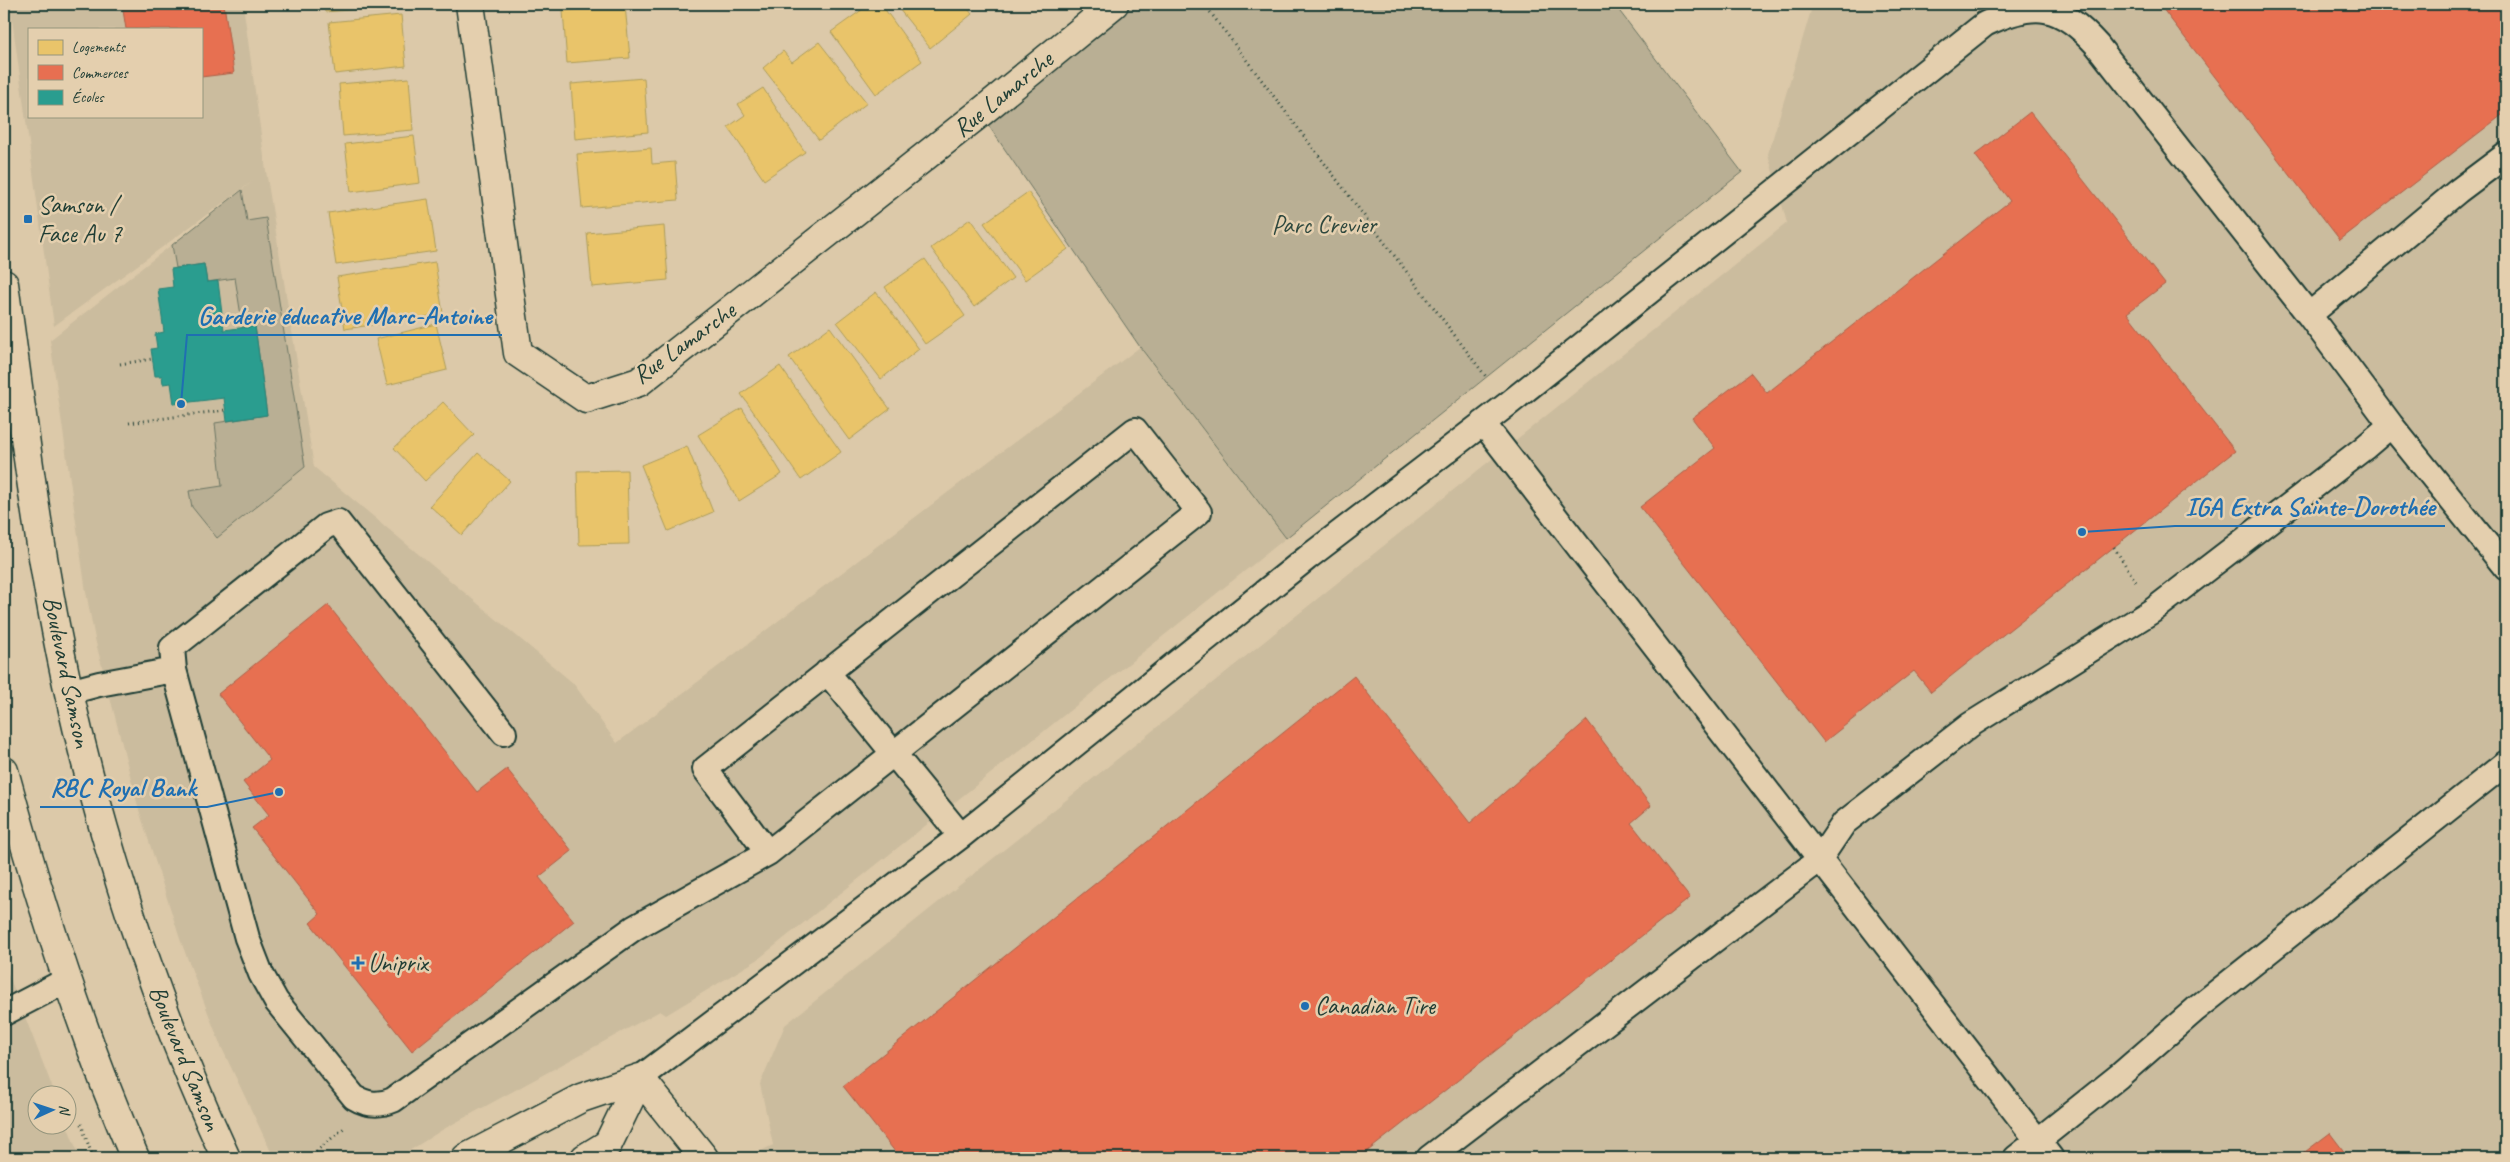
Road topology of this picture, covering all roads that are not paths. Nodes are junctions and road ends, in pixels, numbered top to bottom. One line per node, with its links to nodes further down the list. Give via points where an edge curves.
1 (470, 4): 2 (street, Rue Lamarche, via 518,353 586,399 639,382)
2 (1114, 4)
3 (2506, 154): 5 (lane)
4 (4, 284): 11 (street, Boulevard Samson, via 47,573)
5 (2309, 315): 6 (lane, via 2082,28 2060,10 2030,5 1999,14 1985,24); 7 (lane)
6 (1483, 423): 16 (lane, via 1307,558); 18 (lane)
7 (2390, 425): 8 (lane); 18 (lane, via 2152,611 1970,725 1844,823)
8 (2506, 568)
9 (174, 670): 11 (lane); 12 (lane, via 172,648 326,526 338,522); 17 (lane, via 247,938 260,974 276,1001 354,1097 362,1102 384,1104 393,1100 634,928)
10 (828, 672): 13 (lane); 13 (lane, via 1135,430 1199,512); 17 (lane, via 705,769)
11 (69, 692): 24 (street, Boulevard Samson, via 119,878 150,972)
12 (504, 733)
13 (894, 755): 16 (lane); 17 (lane)
14 (2506, 764): 22 (lane, via 2196,1010)
15 (4, 771): 19 (street)
16 (961, 836): 21 (lane)
17 (768, 854)
18 (1819, 860): 22 (lane); 28 (lane)
19 (68, 980): 20 (lane); 23 (street, via 96,1063)
20 (4, 1013)
21 (640, 1078): 25 (street, via 581,1098); 26 (street, via 608,1144); 27 (street)
22 (2044, 1150): 29 (lane)
23 (135, 1158)
24 (226, 1158)
25 (466, 1158)
26 (585, 1158)
27 (704, 1158)
28 (1429, 1158)
29 (2016, 1158)

